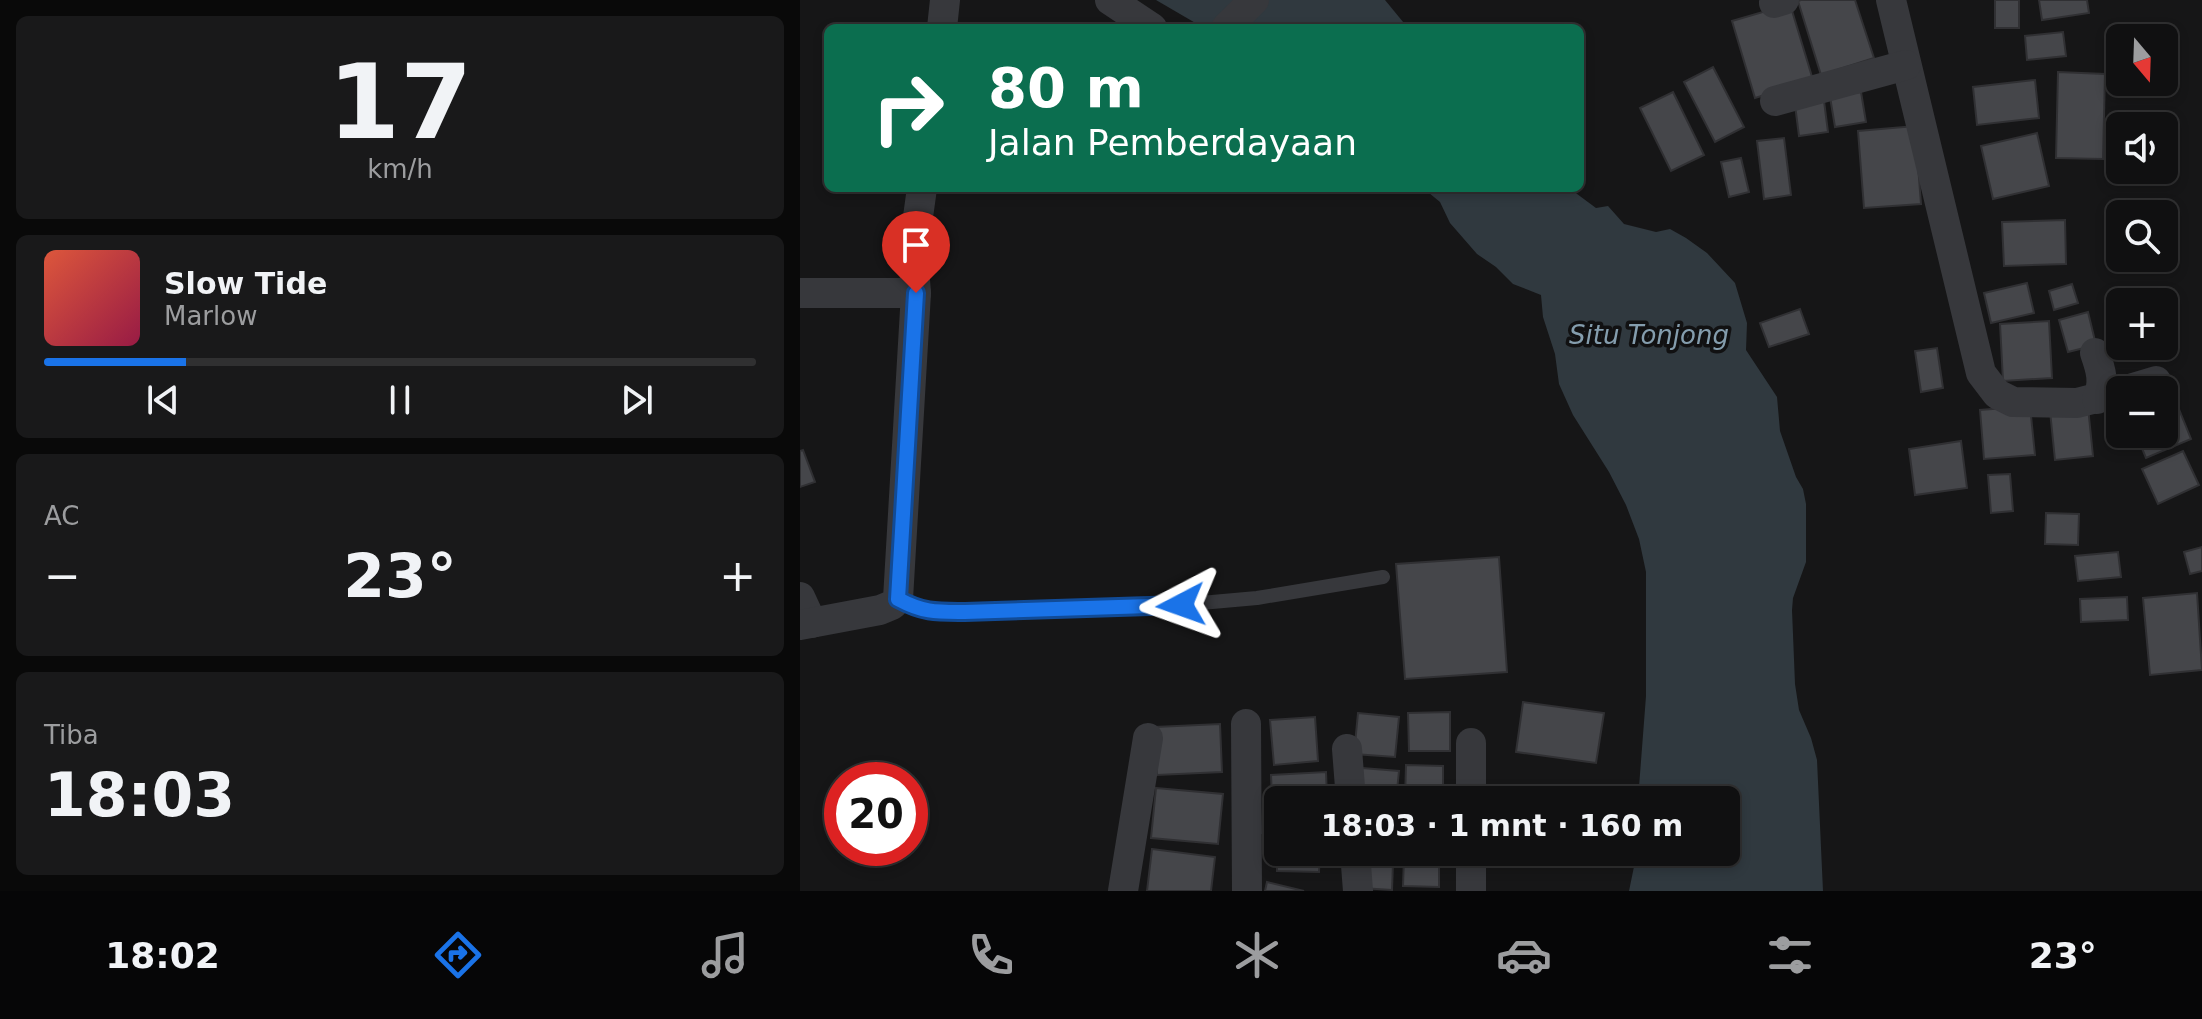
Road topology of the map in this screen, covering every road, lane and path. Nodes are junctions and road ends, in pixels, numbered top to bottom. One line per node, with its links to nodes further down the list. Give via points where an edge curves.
1 (945, 0): 5 (street)
2 (1110, 0): 6 (street)
3 (1254, 0): 7 (street)
4 (1891, 0): 8 (street)
5 (942, 24)
6 (1146, 24)
7 (1230, 24)
8 (1906, 65): 9 (street); 15 (street, via 1981,373 1997,394 2013,402 2077,403)
9 (1775, 101)
10 (921, 192): 12 (street, via 913,253)
11 (800, 293): 12 (street)
12 (916, 293): 17 (street)
13 (2095, 353): 14 (street)
14 (2106, 391)
15 (2106, 396)
16 (1383, 577): 17 (lane, via 1257,598 1156,607 931,612)
17 (898, 599): 18 (street, via 880,610)
18 (804, 615)
19 (1246, 724): 28 (street)
20 (1148, 738): 27 (street)
21 (1471, 743): 24 (street)
22 (1347, 749): 23 (street)
23 (1350, 786)
24 (1471, 786)
25 (1356, 866): 29 (street)
26 (1471, 866): 30 (street)
27 (1123, 891)
28 (1247, 891)
29 (1358, 891)
30 (1471, 891)

